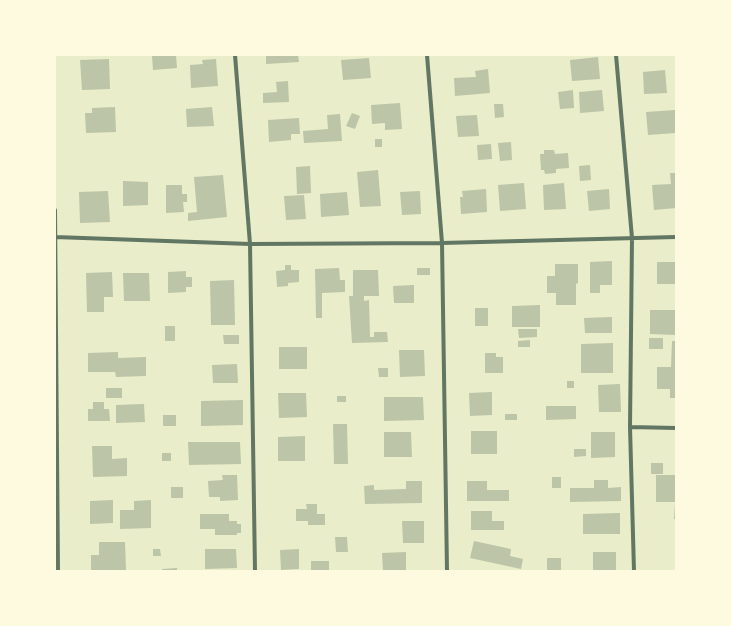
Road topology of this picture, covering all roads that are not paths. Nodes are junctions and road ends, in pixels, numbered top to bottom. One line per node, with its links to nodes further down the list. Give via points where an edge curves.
1 (235, 55): 9 (street)
2 (427, 55): 8 (street)
3 (616, 55): 7 (street)
4 (55, 210): 5 (street)
5 (55, 237): 9 (street); 12 (street)
6 (676, 237): 7 (street)
7 (632, 238): 8 (street); 10 (street)
8 (442, 243): 9 (street); 15 (street)
9 (250, 244): 14 (street)
10 (630, 428): 11 (street); 16 (street)
11 (676, 428)
12 (56, 432): 13 (street)
13 (58, 571)
14 (255, 571)
15 (447, 571)
16 (634, 571)

